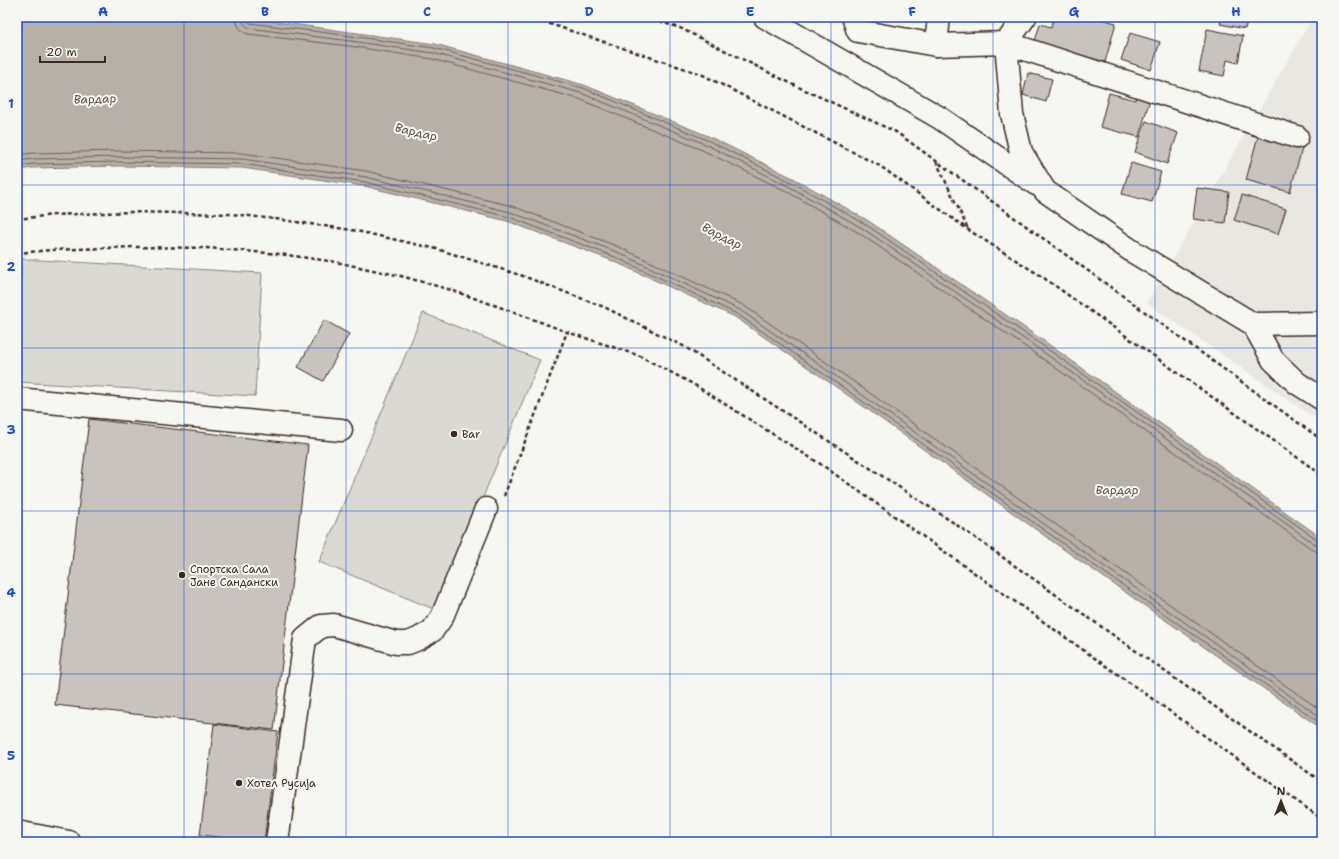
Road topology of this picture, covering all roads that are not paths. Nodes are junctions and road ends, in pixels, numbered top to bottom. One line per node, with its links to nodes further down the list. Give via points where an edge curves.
1 (765, 17): 8 (street, via 940,118)
2 (854, 17): 6 (street, via 858,31)
3 (939, 17): 6 (street)
4 (1025, 17): 5 (street)
5 (1006, 43): 6 (street); 7 (street); 8 (street, via 1012,114 1021,152)
6 (936, 45)
7 (1297, 137)
8 (1044, 189): 10 (street, via 1132,250)
9 (1322, 323): 10 (street)
10 (1253, 324): 12 (street, via 1273,360 1297,383)
11 (17, 399): 13 (street)
12 (1322, 399)
13 (341, 430)
14 (486, 509): 17 (street, via 442,617 432,631 408,643 396,643 334,625 321,626 305,639)
15 (17, 832): 16 (street)
16 (69, 842)
17 (277, 842)

